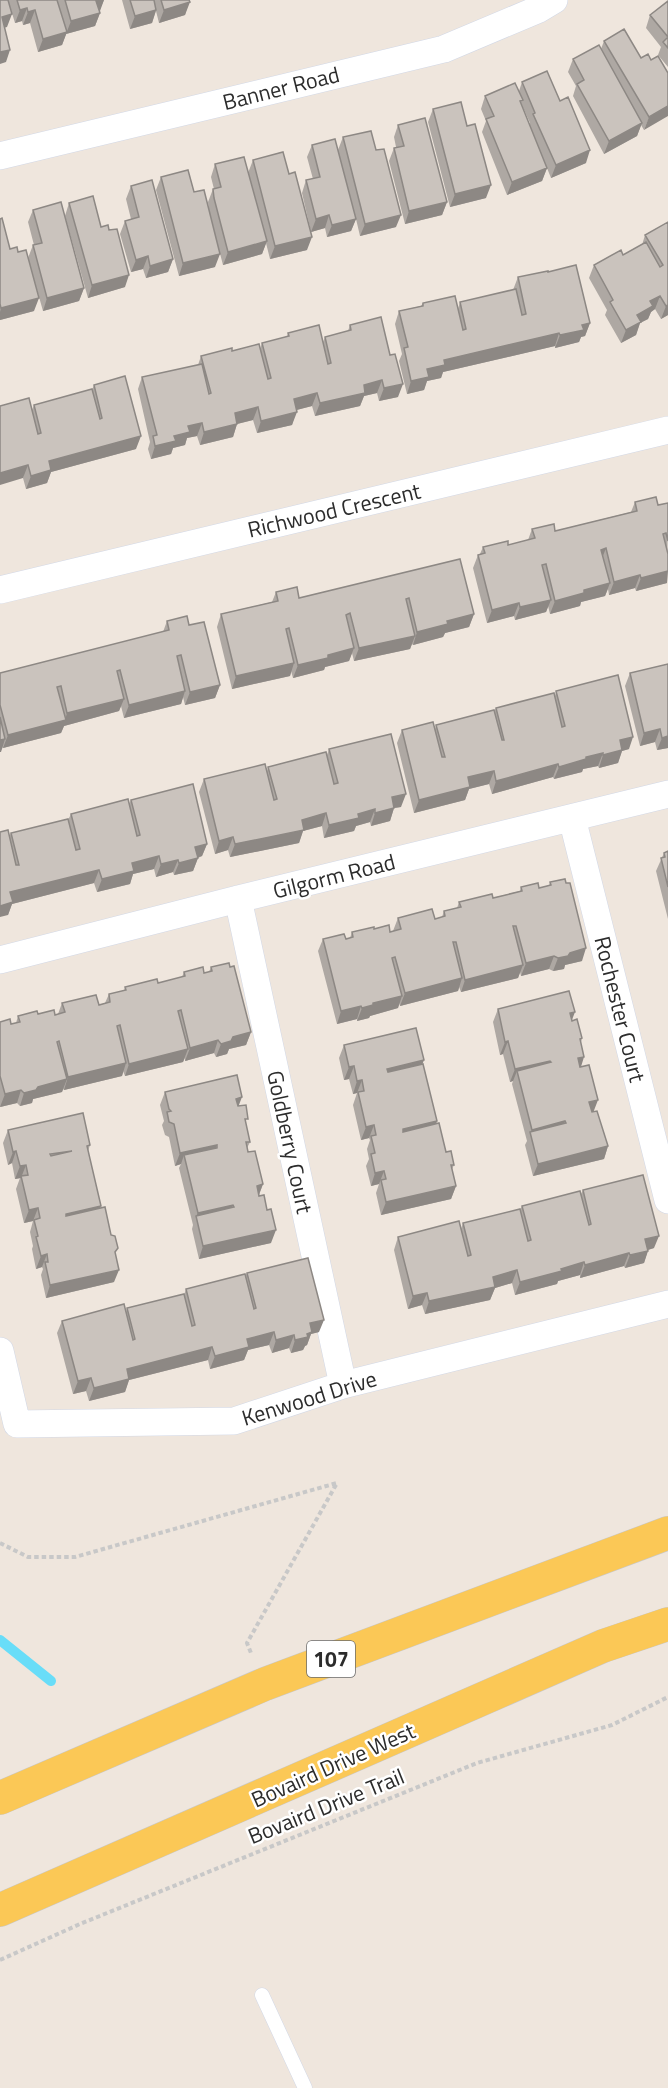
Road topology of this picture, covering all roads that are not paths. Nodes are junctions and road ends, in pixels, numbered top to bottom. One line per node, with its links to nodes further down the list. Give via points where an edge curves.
1 (554, 0): 2 (street, Banner Road, via 444,49)
2 (0, 156)
3 (668, 430): 4 (street, Richwood Crescent)
4 (0, 590)
5 (668, 795): 6 (street, Gilgorm Road)
6 (572, 818): 7 (street, Gilgorm Road); 9 (street, Rochester Court)
7 (238, 899): 8 (street, Gilgorm Road); 12 (street, Goldberry Court)
8 (0, 960)
9 (668, 1200)
10 (668, 1304): 12 (street, Kenwood Drive)
11 (0, 1351): 12 (street, Kenwood Drive, via 18,1424 234,1421)
12 (343, 1385)
13 (668, 1533): 15 (main road, 107, via 265,1684)
14 (668, 1624): 16 (main road, Bovaird Drive West, via 603,1646)
15 (0, 1798)
16 (0, 1910)
17 (262, 1995): 18 (lane)
18 (305, 2088)

